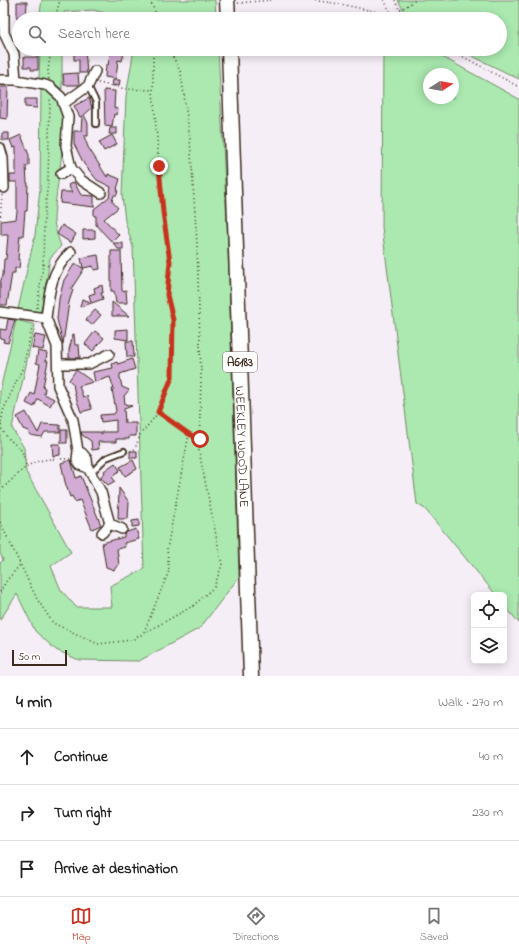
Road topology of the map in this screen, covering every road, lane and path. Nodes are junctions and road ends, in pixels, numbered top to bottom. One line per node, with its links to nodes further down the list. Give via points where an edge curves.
1 (60, 0): 13 (path)
2 (150, 0): 14 (path)
3 (263, 0): 4 (path); 9 (path)
4 (272, 0)
5 (311, 0): 16 (path)
6 (384, 0): 17 (path)
7 (395, 0): 12 (path)
8 (416, 0): 12 (path)
9 (245, 1): 10 (path)
10 (227, 2): 15 (main road)
11 (4, 3): 18 (street)
12 (400, 11)
13 (57, 12)
14 (155, 12)
15 (228, 12)
16 (378, 12)
17 (390, 12)
18 (2, 13): 19 (street, via 4,33)
19 (12, 53)
20 (13, 56): 28 (street)
21 (50, 56): 30 (path, via 48,71)
22 (153, 56): 32 (path)
23 (173, 56): 52 (path, via 182,73 190,139 201,362)
24 (229, 56): 65 (main road, WEEKLEY WOOD LANE / A6183)
25 (462, 56): 31 (path)
26 (95, 71): 29 (street)
27 (0, 80): 28 (street)
28 (16, 80): 30 (street)
29 (89, 83): 32 (path); 33 (street); 34 (lane, via 96,102)
30 (50, 87): 33 (street); 43 (path)
31 (519, 88)
32 (153, 90): 50 (path, via 163,212 170,262 167,295 173,320 172,377)
33 (63, 104): 36 (street, via 68,118 66,146)
34 (96, 124)
35 (0, 148): 38 (street, via 3,158)
36 (71, 168): 37 (street); 40 (street, via 81,180)
37 (61, 174)
38 (1, 176): 39 (street)
39 (4, 188): 41 (path)
40 (101, 193)
41 (0, 220)
42 (71, 252): 47 (street, via 57,266)
43 (43, 265): 44 (path); 46 (path)
44 (50, 265)
45 (0, 312): 46 (street)
46 (35, 317): 47 (street); 55 (path, via 23,367 3,411 1,428 22,451)
47 (46, 318): 49 (street, via 57,346)
48 (109, 354): 49 (street, via 89,364)
49 (58, 364): 54 (street, via 58,386 73,420)
50 (158, 412): 51 (path); 53 (path, via 140,435 134,449)
51 (189, 434): 52 (path); 64 (path, via 167,549 169,572)
52 (200, 439): 64 (path, via 199,451 222,565 214,587 193,606)
53 (124, 451): 56 (lane, via 106,458)
54 (78, 455): 55 (path, via 38,460); 56 (street, via 87,459)
55 (26, 465): 57 (path)
56 (89, 471): 59 (street, via 101,492)
57 (0, 491)
58 (0, 522): 62 (path)
59 (110, 524): 60 (street); 61 (street)
60 (122, 529)
61 (102, 533)
62 (20, 565): 63 (path); 64 (path, via 37,599 54,623 98,644 132,640)
63 (0, 592)
64 (143, 633)
65 (251, 676)

